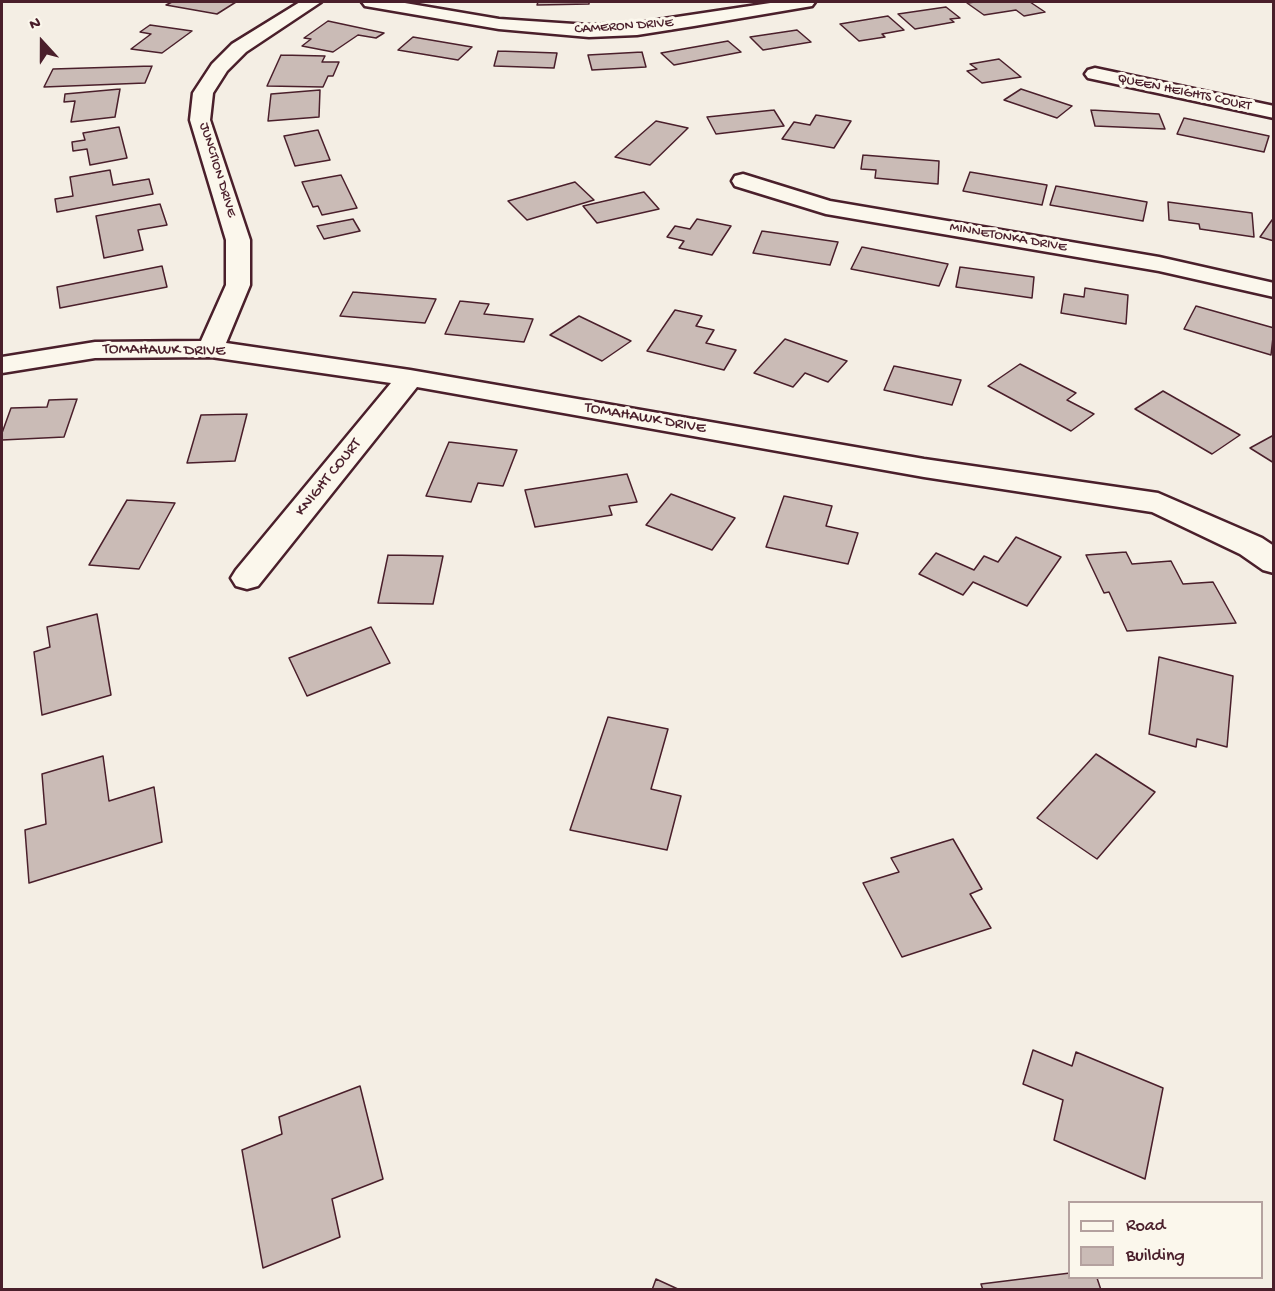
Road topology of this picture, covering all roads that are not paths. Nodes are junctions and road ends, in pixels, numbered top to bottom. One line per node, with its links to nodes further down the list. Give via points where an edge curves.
1 (312, 2): 9 (street, JUNCTION DRIVE, via 239,48 219,68 203,93 200,120 238,240 238,285)
2 (371, 2): 4 (street, CAMERON DRIVE, via 499,24 589,31 638,29)
3 (806, 2): 4 (street, CAMERON DRIVE)
4 (756, 5)
5 (1095, 74): 6 (street, QUEEN HEIGHTS COURT)
6 (1274, 112)
7 (744, 181): 8 (street, MINNETONKA DRIVE, via 826,207 1159,264)
8 (1274, 290)
9 (211, 349): 10 (street, TOMAHAWK DRIVE, via 95,350); 11 (street, TOMAHAWK DRIVE)
10 (2, 365)
11 (410, 378): 12 (street, TOMAHAWK DRIVE, via 912,466 1158,503 1251,546); 13 (street, KNIGHT COURT)
12 (1274, 562)
13 (247, 578)

